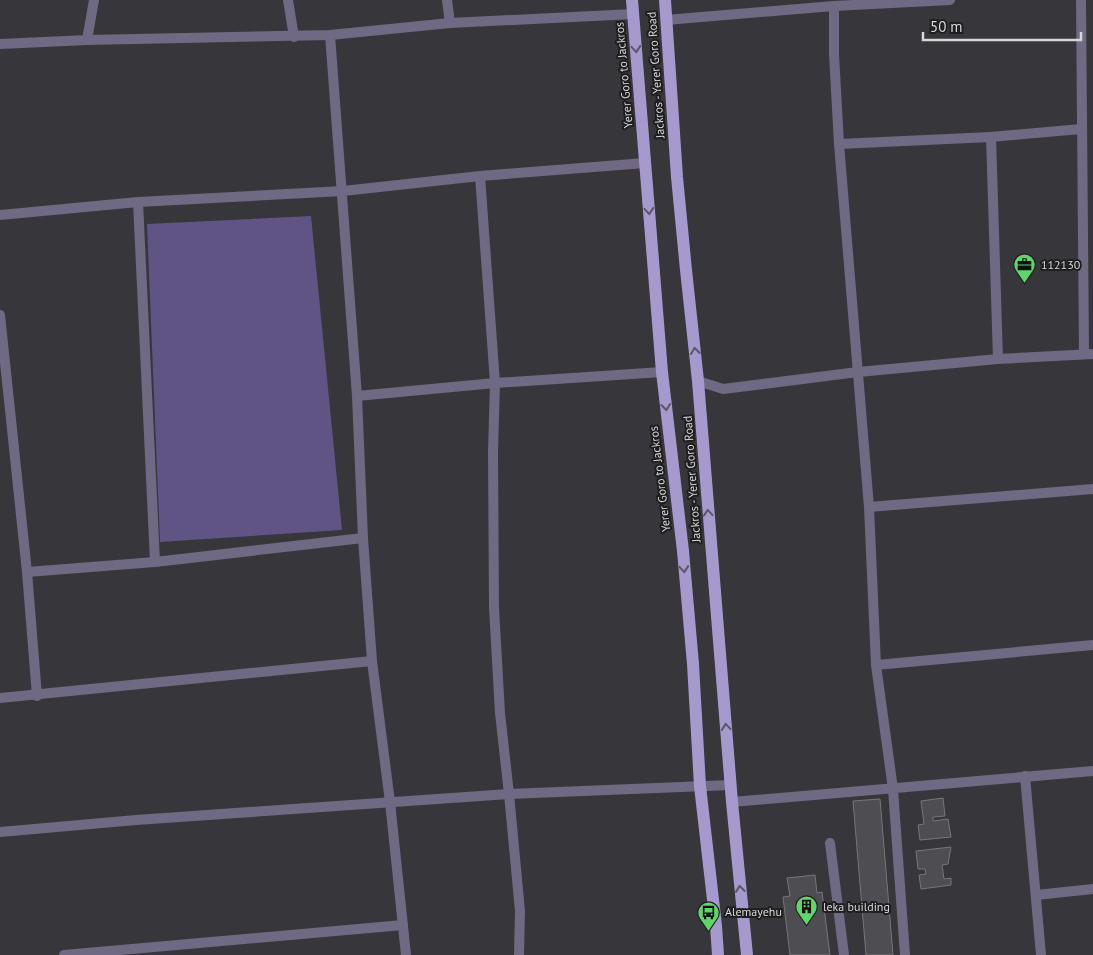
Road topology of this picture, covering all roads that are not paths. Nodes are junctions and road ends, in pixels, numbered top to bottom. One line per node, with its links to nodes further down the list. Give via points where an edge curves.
1 (94, 0): 15 (street)
2 (288, 0): 13 (street)
3 (447, 0): 12 (street)
4 (632, 0): 10 (main road, Yerer Goro to Jackros)
5 (665, 0): 11 (main road, Jackros - Yerer Goro Road)
6 (950, 0): 8 (street)
7 (1081, 0): 17 (street)
8 (845, 3): 9 (street)
9 (834, 6): 11 (street); 19 (street)
10 (633, 14): 12 (street); 20 (main road, Yerer Goro to Jackros, one-way to 20)
11 (666, 20): 30 (main road, Jackros - Yerer Goro Road, one-way to 11, via 677,177)
12 (450, 23): 14 (street)
13 (294, 36): 14 (street); 15 (street)
14 (330, 36): 22 (street)
15 (87, 40): 16 (street)
16 (0, 44)
17 (1081, 129): 18 (street); 26 (street)
18 (991, 137): 19 (street); 27 (street)
19 (839, 144): 29 (street)
20 (645, 163): 21 (street); 28 (main road, Yerer Goro to Jackros, one-way to 28)
21 (480, 176): 22 (street); 31 (street)
22 (343, 191): 23 (street); 32 (street)
23 (138, 202): 24 (street); 36 (street)
24 (0, 216)
25 (0, 314): 37 (street)
26 (1088, 354): 27 (street)
27 (998, 359): 29 (street)
28 (662, 372): 31 (street); 46 (main road, Yerer Goro to Jackros, one-way to 46, via 683,551)
29 (858, 372): 30 (street, via 723,389); 34 (street)
30 (698, 381): 45 (main road, Jackros - Yerer Goro Road, one-way to 30)
31 (495, 383): 32 (street); 48 (street, via 492,460 494,608 500,713)
32 (357, 396): 35 (street)
33 (1093, 489): 34 (street)
34 (869, 507): 40 (street)
35 (363, 538): 36 (street); 39 (street)
36 (155, 562): 37 (street)
37 (26, 572): 41 (street)
38 (1093, 645): 40 (street)
39 (372, 661): 41 (street); 49 (street)
40 (876, 665): 47 (street)
41 (36, 696): 42 (street)
42 (0, 698)
43 (1093, 771): 44 (street)
44 (1026, 776): 47 (street); 54 (street)
45 (730, 785): 46 (street); 50 (main road, Jackros - Yerer Goro Road)
46 (700, 786): 48 (street); 59 (main road, Yerer Goro to Jackros)
47 (894, 789): 50 (street); 62 (street)
48 (510, 794): 49 (street); 58 (street, via 520,911)
49 (390, 802): 51 (street); 55 (street)
50 (732, 802): 60 (main road, Jackros - Yerer Goro Road, one-way to 50)
51 (0, 832)
52 (830, 843): 61 (street)
53 (1093, 890): 54 (street)
54 (1036, 895): 63 (street)
55 (403, 925): 56 (street); 57 (street)
56 (64, 955)
57 (406, 955)
58 (519, 955)
59 (718, 955)
60 (747, 955)
61 (844, 955)
62 (905, 955)
63 (1041, 955)

